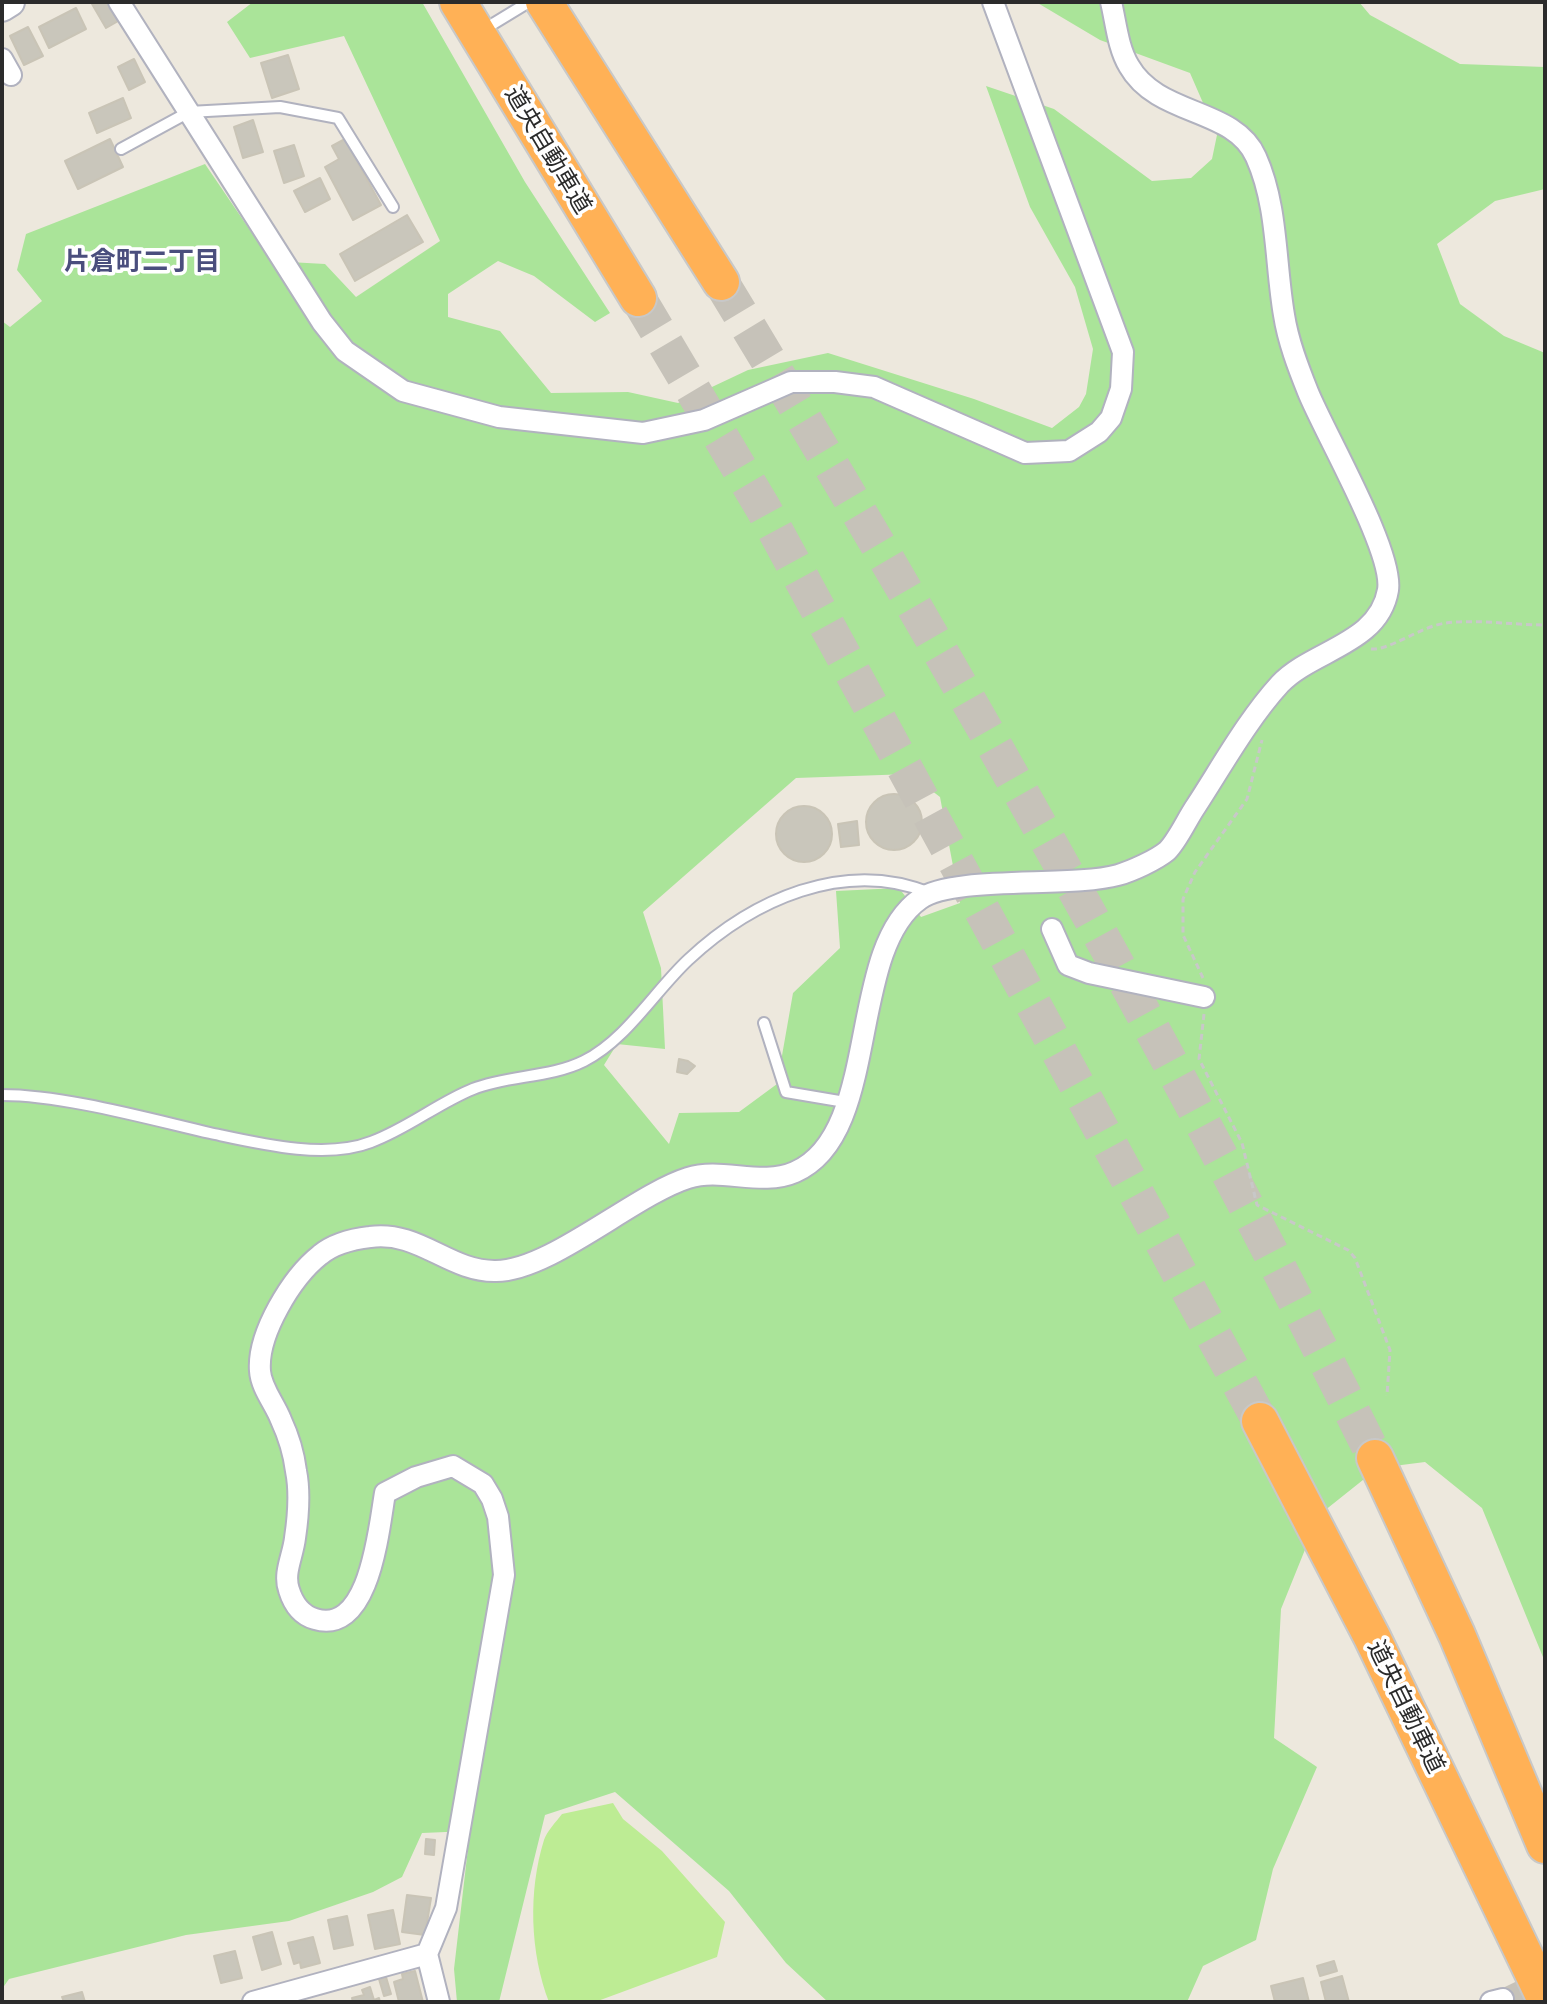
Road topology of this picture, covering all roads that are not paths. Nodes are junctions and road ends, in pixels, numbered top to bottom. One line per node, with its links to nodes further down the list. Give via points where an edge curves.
1 (10, 2): 8 (main road)
2 (119, 2): 10 (street)
3 (458, 2): 9 (highway, 道央自動車道)
4 (529, 2): 9 (lane)
5 (544, 2): 13 (highway)
6 (993, 2): 10 (street, via 1123,352 1121,389 1111,418 1069,451 1025,453 874,387 835,382 791,382 704,420 643,433 499,417 403,391 345,351 322,322)
7 (1111, 2): 15 (street, via 1124,59 1150,94 1232,128 1255,152 1274,227 1294,356 1386,558 1388,592 1374,620 1354,638 1282,682 1167,851 1121,874)
8 (2, 7)
9 (477, 33): 14 (highway, 道央自動車道)
10 (189, 112): 11 (lane); 12 (lane, via 280,107 338,118)
11 (121, 149)
12 (393, 207)
13 (721, 282)
14 (638, 298)
15 (932, 894): 19 (lane, via 900,881 809,886 781,896 689,959 602,1051 564,1068 476,1088 370,1143 315,1150 259,1144); 20 (street, via 914,903 885,946)
16 (1052, 929): 17 (street, via 1068,965)
17 (1204, 997)
18 (764, 1023): 20 (lane, via 786,1092)
19 (2, 1095)
20 (845, 1102): 24 (street, via 832,1141 794,1172 772,1178 692,1176 504,1272 463,1269 416,1240 376,1236 335,1245 308,1267 272,1318 259,1376 283,1424 297,1474 295,1539 286,1582 297,1609 317,1621 338,1618 358,1598 375,1560 385,1493 402,1483 453,1466 483,1484 498,1517 504,1575 446,1908)
21 (1260, 1421): 25 (highway, 道央自動車道, via 1372,1637)
22 (1375, 1458): 23 (highway)
23 (1545, 1845)
24 (427, 1954): 26 (street); 27 (street)
25 (1545, 1998)
26 (253, 2002)
27 (439, 2002)

